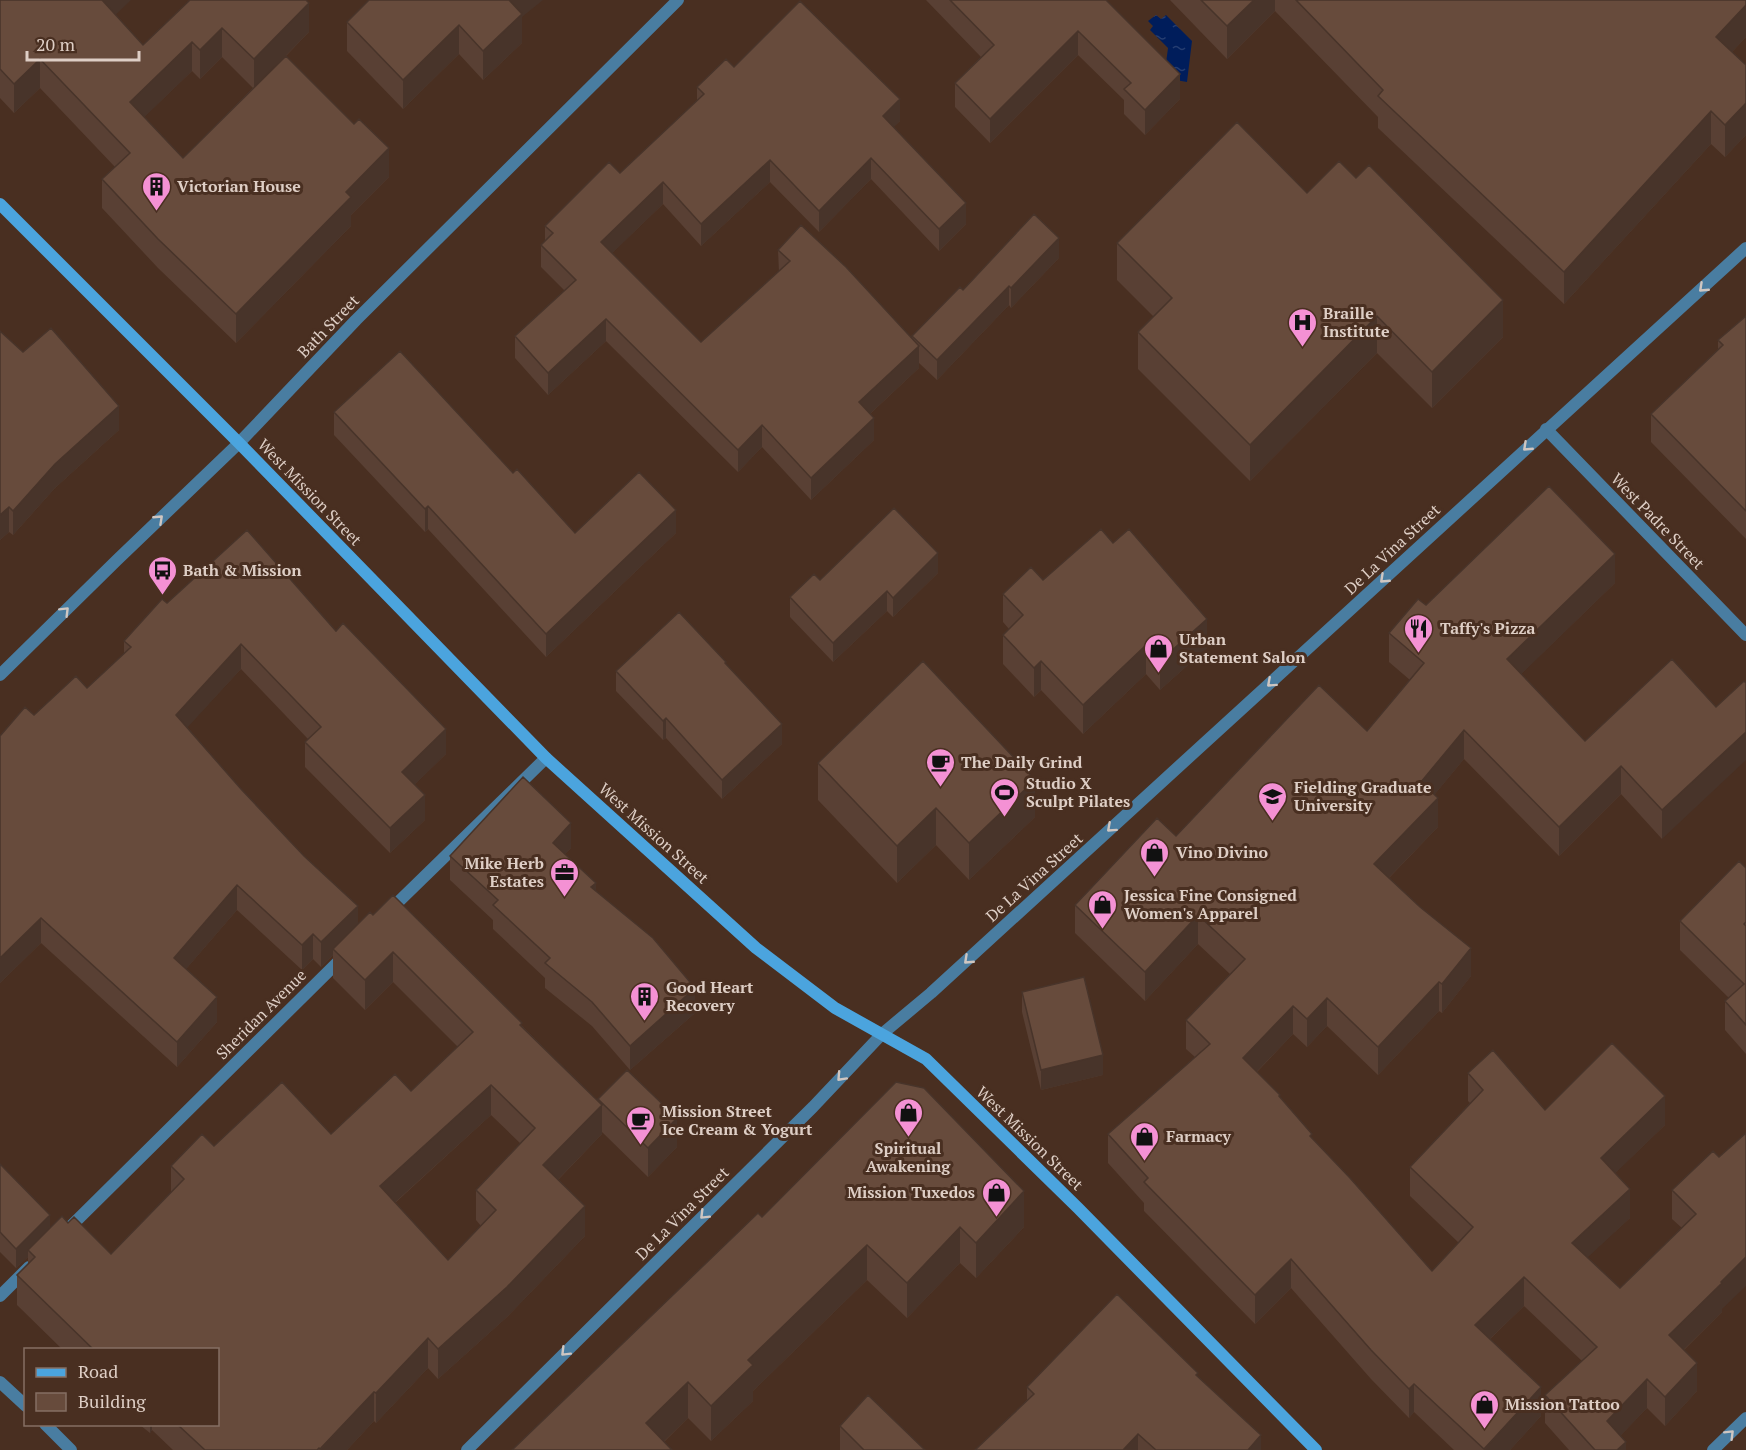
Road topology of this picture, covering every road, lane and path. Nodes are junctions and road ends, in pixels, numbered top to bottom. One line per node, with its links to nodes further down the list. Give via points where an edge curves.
1 (678, 0): 5 (street, Bath Street, via 356,320)
2 (0, 204): 5 (main road, West Mission Street)
3 (1746, 248): 4 (street, De La Vina Street, one-way to 4)
4 (1546, 429): 6 (street, West Padre Street); 11 (street, De La Vina Street, one-way to 11, via 932,993)
5 (239, 443): 7 (street, Bath Street, one-way to 5); 8 (main road, West Mission Street)
6 (1746, 635)
7 (0, 675)
8 (546, 758): 9 (street); 11 (main road, West Mission Street, via 756,948 835,1008)
9 (383, 916)
10 (349, 950): 12 (street, Sheridan Avenue)
11 (882, 1034): 20 (street, De La Vina Street, one-way to 20); 21 (main road, West Mission Street, via 926,1059)
12 (60, 1237)
13 (34, 1262): 14 (street)
14 (0, 1296)
15 (0, 1382): 16 (street)
16 (24, 1404)
17 (1746, 1418): 22 (street, one-way to 17)
18 (46, 1426): 19 (street)
19 (71, 1450)
20 (467, 1450)
21 (1316, 1450)
22 (1713, 1450)

